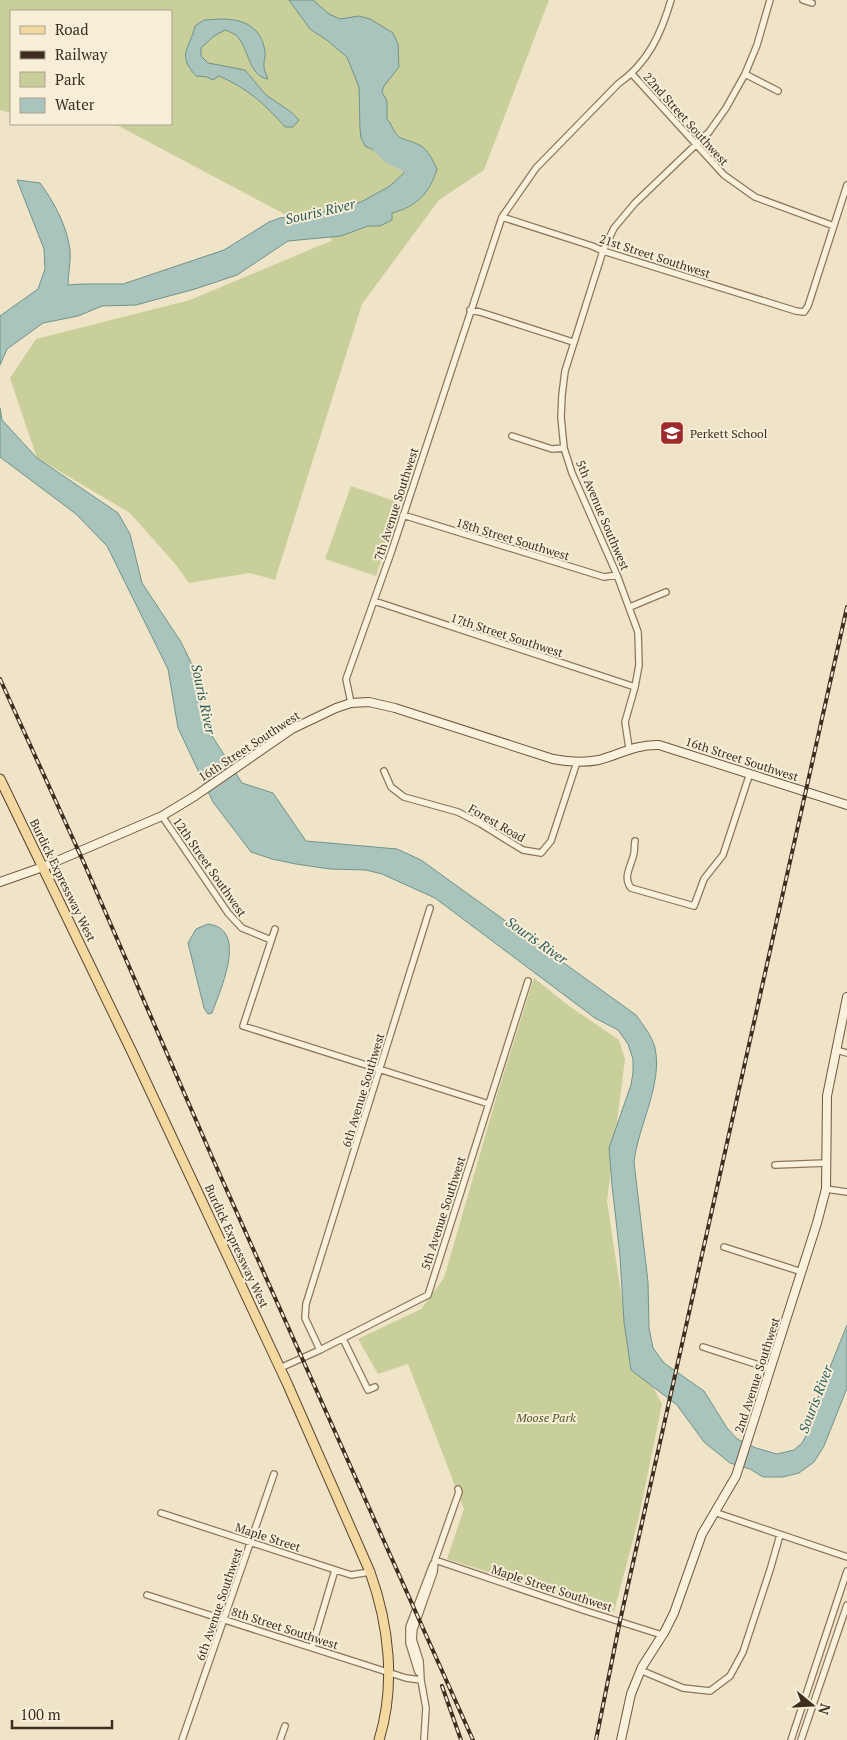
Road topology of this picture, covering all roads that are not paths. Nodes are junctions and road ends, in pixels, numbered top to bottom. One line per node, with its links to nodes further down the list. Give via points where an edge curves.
1 (671, 0): 5 (street, 7th Avenue Southwest, via 654,44)
2 (770, 0): 6 (street, 5th Avenue Southwest)
3 (803, 0): 4 (street)
4 (812, 3)
5 (632, 74): 8 (street, 22nd Street Southwest); 10 (street, 7th Avenue Southwest, via 618,84 536,168)
6 (745, 74): 7 (street); 8 (street, 5th Avenue Southwest, via 710,132)
7 (778, 91)
8 (696, 145): 11 (street, 22nd Street Southwest, via 724,175 755,197); 12 (street, 5th Avenue Southwest, via 623,216)
9 (847, 185): 11 (street)
10 (502, 217): 12 (street, 21st Street Southwest); 13 (street, 7th Avenue Southwest)
11 (834, 226): 12 (street, 21st Street Southwest, via 804,312)
12 (603, 251): 14 (street, 5th Avenue Southwest)
13 (470, 310): 14 (street); 17 (street, 7th Avenue Southwest)
14 (573, 342): 16 (street, 5th Avenue Southwest, via 562,395)
15 (512, 436): 16 (street, via 552,449)
16 (564, 448): 18 (street, 5th Avenue Southwest)
17 (403, 515): 18 (street, 18th Street Southwest, via 604,577); 20 (street, 7th Avenue Southwest)
18 (617, 575): 21 (street, 5th Avenue Southwest)
19 (666, 592): 21 (street)
20 (374, 601): 22 (street, 17th Street Southwest); 23 (street, 7th Avenue Southwest, via 346,680)
21 (630, 607): 22 (street, 5th Avenue Southwest, via 638,632 639,665)
22 (635, 687): 24 (street, 5th Avenue Southwest, via 625,722)
23 (351, 703): 25 (main road, 16th Street Southwest, via 369,702 396,708 553,759); 30 (main road, 16th Street Southwest, via 292,729)
24 (629, 748): 25 (main road, via 600,759); 27 (main road, 16th Street Southwest, via 659,745)
25 (578, 762): 26 (street, Forest Road, via 552,841 541,853 523,850 458,812 404,797 391,787)
26 (384, 771)
27 (750, 773): 29 (main road, 16th Street Southwest); 31 (street, via 723,855 704,879 694,906 630,888 626,875 634,855)
28 (0, 779): 32 (main road, Burdick Expressway West)
29 (847, 805)
30 (162, 816): 32 (main road, 16th Street Southwest); 36 (street, 12th Street Southwest, via 228,913 242,928)
31 (634, 841)
32 (43, 867): 33 (main road, 16th Street Southwest); 52 (main road, Burdick Expressway West)
33 (0, 882)
34 (430, 908): 41 (street, 6th Avenue Southwest)
35 (275, 929): 36 (street)
36 (271, 940): 41 (street, via 243,1026)
37 (528, 981): 42 (street, 5th Avenue Southwest)
38 (847, 997): 39 (main road, 2nd Avenue Southwest)
39 (836, 1050): 40 (street); 43 (main road, 2nd Avenue Southwest, via 827,1096)
40 (847, 1053)
41 (380, 1070): 42 (street); 51 (street, 6th Avenue Southwest, via 304,1312)
42 (489, 1104): 49 (street, 5th Avenue Southwest, via 428,1295)
43 (826, 1163): 44 (street); 45 (main road, 2nd Avenue Southwest)
44 (775, 1165)
45 (826, 1189): 46 (street); 48 (main road, 2nd Avenue Southwest)
46 (847, 1192)
47 (724, 1247): 48 (street)
48 (802, 1272): 53 (main road, 2nd Avenue Southwest)
49 (343, 1338): 51 (street, 5th Avenue Southwest); 54 (street, via 368,1390)
50 (703, 1347): 53 (street)
51 (320, 1350): 52 (street, 5th Avenue Southwest)
52 (280, 1368): 65 (main road, Burdick Expressway West)
53 (771, 1369): 57 (main road, 2nd Avenue Southwest, via 736,1476)
54 (375, 1387)
55 (274, 1474): 60 (street, 6th Avenue Southwest)
56 (458, 1489): 62 (street)
57 (714, 1512): 59 (street); 69 (main road, 2nd Avenue Southwest)
58 (161, 1513): 60 (street, Maple Street)
59 (780, 1535): 61 (street); 71 (street, via 743,1652 730,1676 710,1691 683,1688)
60 (251, 1542): 63 (street, Maple Street); 68 (street, 6th Avenue Southwest)
61 (847, 1557)
62 (435, 1560): 69 (street, Maple Street Southwest); 73 (street, via 409,1627 408,1636)
63 (335, 1570): 65 (street, Maple Street, via 351,1575); 70 (street)
64 (847, 1571): 80 (street)
65 (370, 1572): 72 (main road, Burdick Expressway West, via 382,1611)
66 (147, 1595): 68 (street, 8th Street Southwest)
67 (847, 1605): 81 (street)
68 (224, 1619): 70 (street, 8th Street Southwest); 75 (street, 6th Avenue Southwest)
69 (662, 1635): 71 (main road, 2nd Avenue Southwest)
70 (312, 1647): 72 (street, 8th Street Southwest)
71 (640, 1670): 79 (main road, 2nd Avenue Southwest)
72 (389, 1672): 73 (street, 8th Street Southwest); 77 (main road, Burdick Expressway West)
73 (421, 1680): 78 (street, via 426,1708)
74 (285, 1726): 76 (street)
75 (182, 1740)
76 (280, 1740)
77 (378, 1740)
78 (424, 1740)
79 (621, 1740)
80 (791, 1740)
81 (801, 1740)

